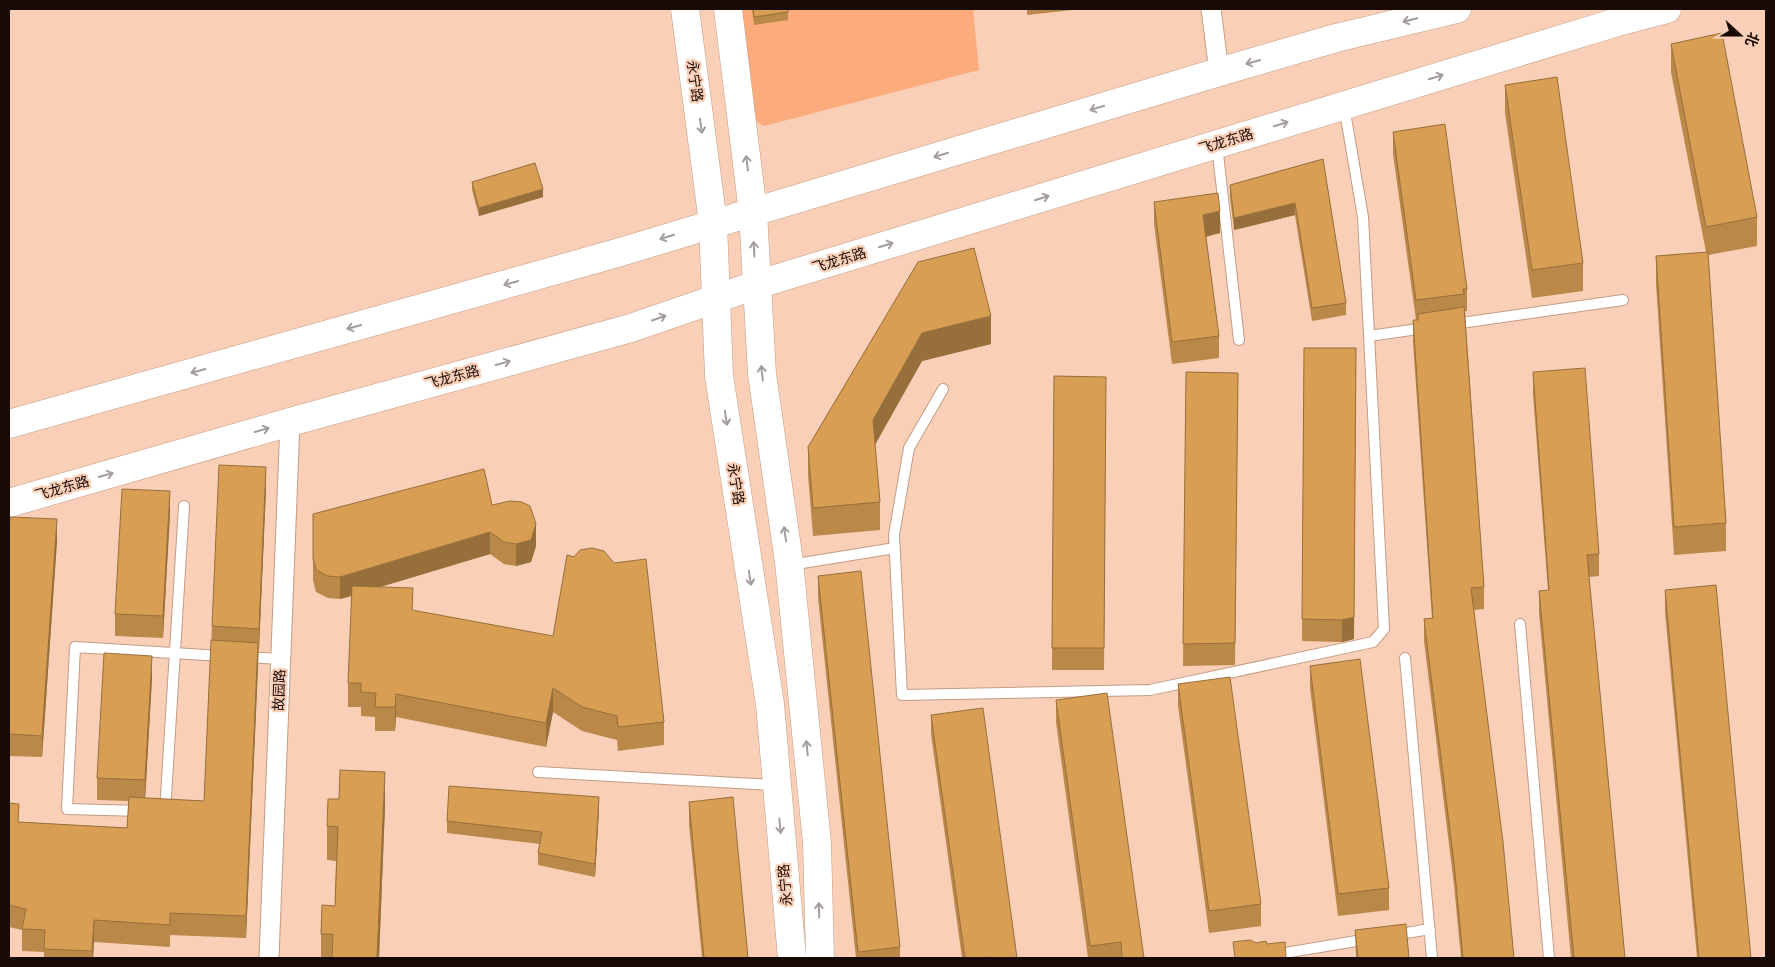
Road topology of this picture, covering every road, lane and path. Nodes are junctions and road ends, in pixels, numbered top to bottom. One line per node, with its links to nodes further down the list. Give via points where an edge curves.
1 (685, 9): 10 (main road, 永宁路, one-way to 10)
2 (728, 9): 9 (main road, one-way to 2)
3 (1211, 9): 6 (street)
4 (1457, 9): 6 (main road, one-way to 6, via 1336,38)
5 (1667, 9): 7 (main road, 飞龙东路, one-way to 5)
6 (1219, 72): 9 (main road, one-way to 9)
7 (1344, 105): 8 (main road, 飞龙东路, one-way to 7); 14 (lane, via 1363,217)
8 (1217, 144): 11 (main road, 飞龙东路, one-way to 8); 15 (lane)
9 (752, 212): 10 (main road); 11 (main road, one-way to 9)
10 (713, 223): 12 (main road, 永宁路); 18 (main road, one-way to 18)
11 (756, 285): 12 (main road, 飞龙东路); 22 (main road, one-way to 11, via 762,374)
12 (715, 300): 17 (main road, 飞龙东路, one-way to 12, via 631,328); 28 (main road, 永宁路, one-way to 28, via 719,376 770,704)
13 (1623, 300): 14 (lane)
14 (1369, 336): 21 (lane, via 1384,629 1373,642 1150,690 902,695)
15 (1239, 340)
16 (943, 389): 21 (lane, via 909,448 894,534)
17 (290, 422): 19 (main road, 飞龙东路, one-way to 17); 26 (street, 故园路)
18 (9, 424)
19 (9, 503)
20 (184, 506): 24 (lane)
21 (895, 548): 22 (lane)
22 (790, 565): 32 (main road, one-way to 22, via 817,844)
23 (1520, 624): 35 (lane)
24 (175, 653): 24 (lane, via 75,647 67,809 165,812); 26 (lane)
25 (1405, 658): 29 (lane)
26 (280, 659): 30 (street, 故园路)
27 (538, 772): 28 (lane)
28 (776, 785): 31 (main road, 永宁路, one-way to 31)
29 (1430, 929): 33 (lane); 34 (lane)
30 (268, 958)
31 (792, 958)
32 (820, 958)
33 (1256, 958)
34 (1432, 958)
35 (1549, 958)

